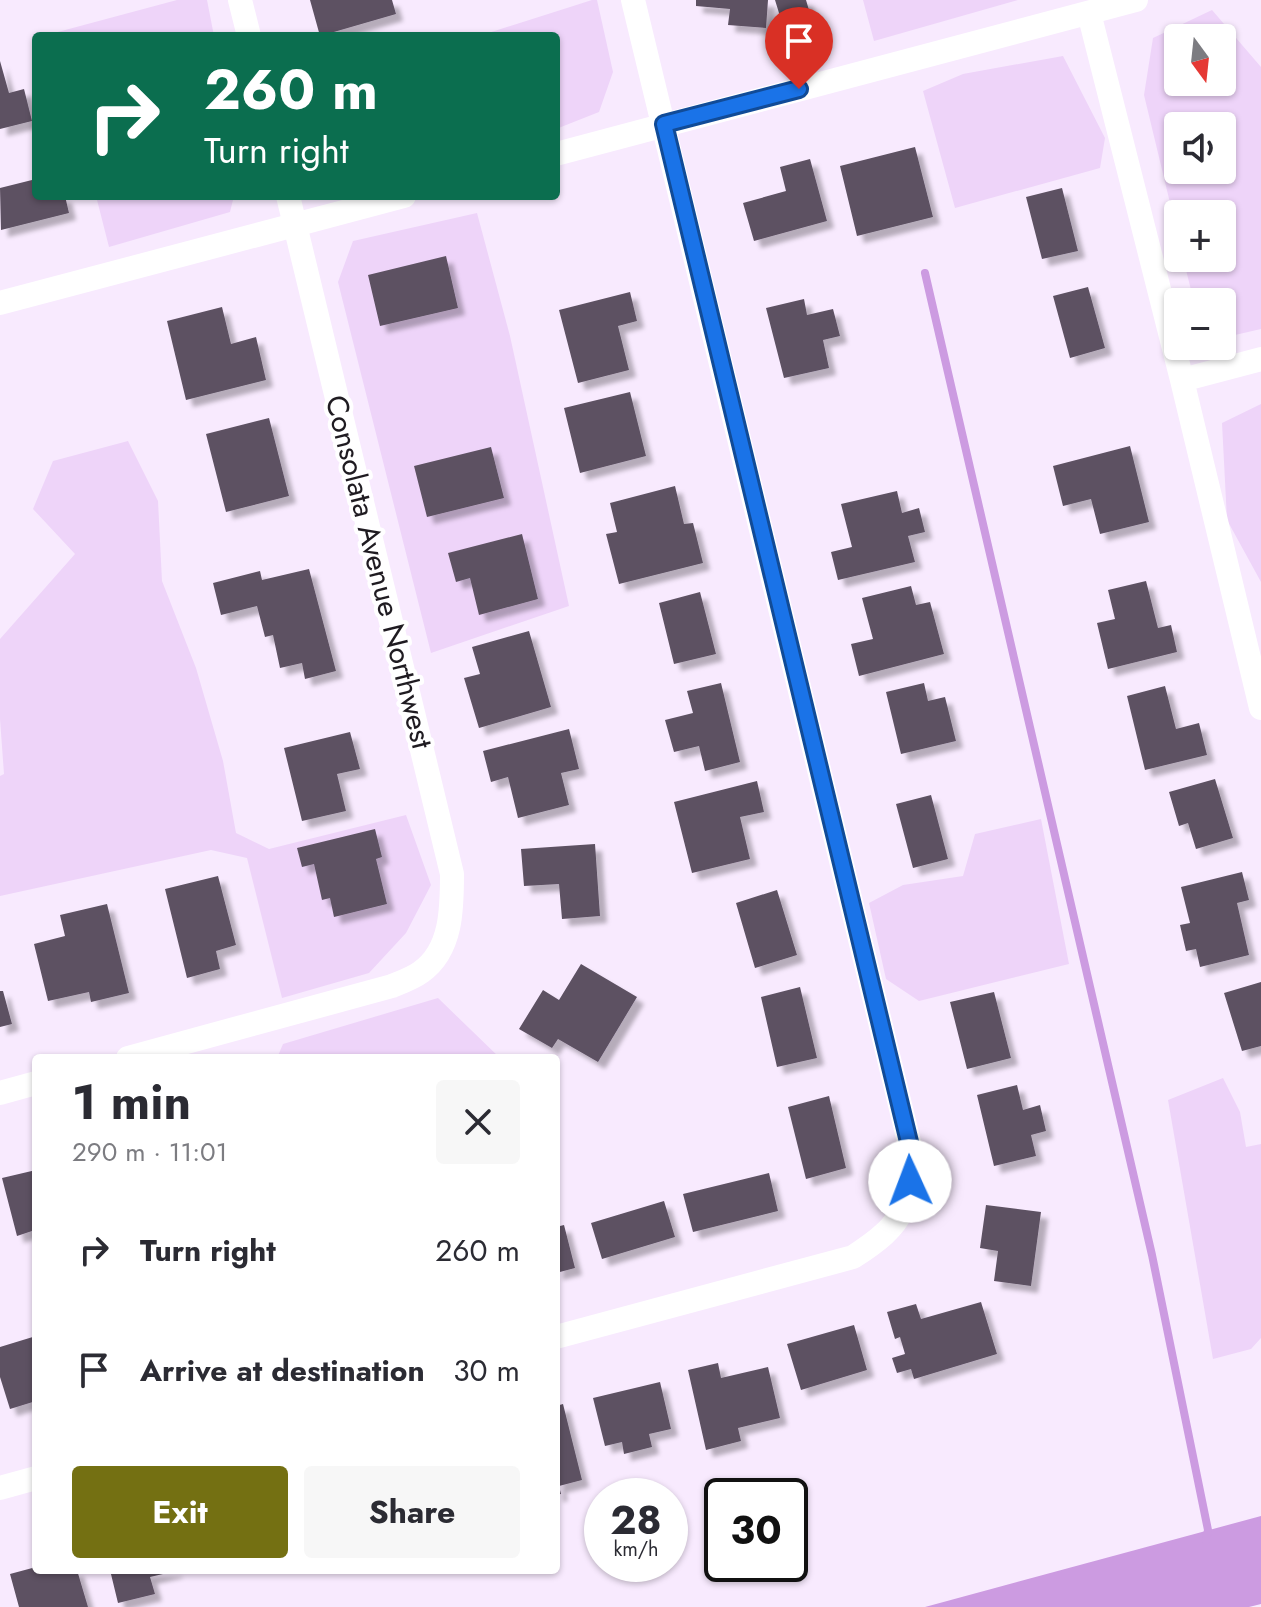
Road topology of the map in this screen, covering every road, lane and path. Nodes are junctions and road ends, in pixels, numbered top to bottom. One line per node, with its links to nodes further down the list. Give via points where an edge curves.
1 (240, 0): 5 (street)
2 (633, 0): 6 (street)
3 (1136, 0): 4 (street)
4 (1089, 13): 6 (street); 13 (street)
5 (248, 32)
6 (664, 124): 7 (street); 18 (street, via 910,1146 910,1181 903,1212 882,1238 853,1257)
7 (560, 153)
8 (289, 200): 10 (street, Consolata Avenue Northwest)
9 (389, 200): 10 (street)
10 (295, 226): 11 (street); 15 (street, Consolata Avenue Northwest, via 452,874 452,917 441,948 422,972 392,986)
11 (0, 303)
12 (1261, 359): 13 (street)
13 (1182, 380): 14 (street)
14 (1261, 708)
15 (143, 1054)
16 (32, 1084): 17 (street)
17 (0, 1093)
18 (560, 1336)
19 (32, 1479): 20 (street)
20 (0, 1488)

